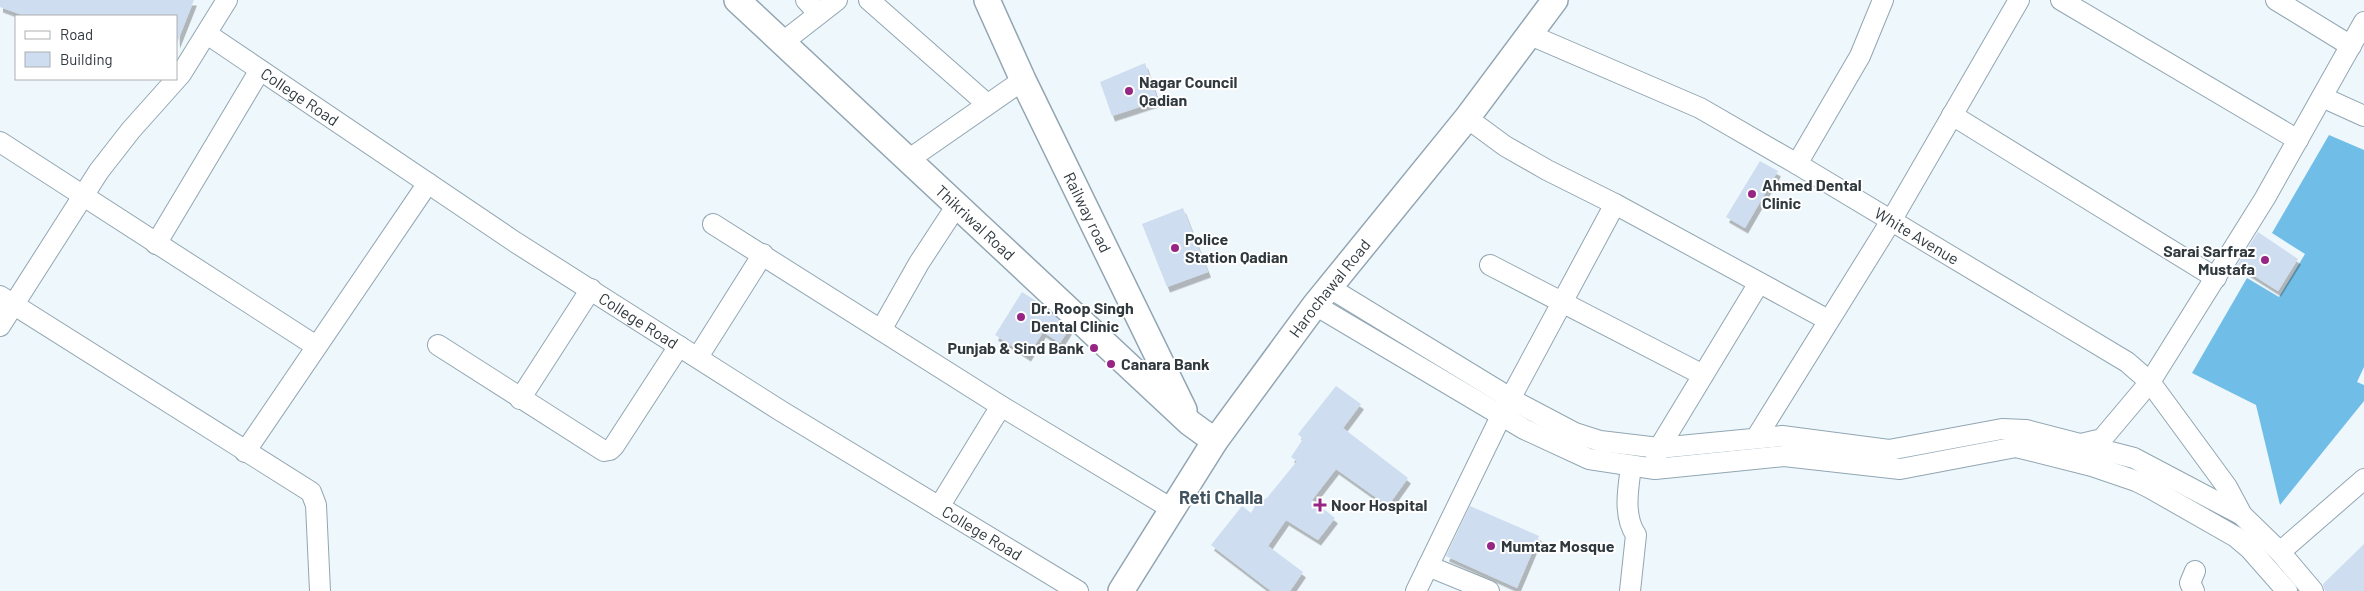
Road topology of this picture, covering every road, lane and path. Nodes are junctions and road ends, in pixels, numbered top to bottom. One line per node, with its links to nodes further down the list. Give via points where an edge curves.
1 (227, 0): 13 (street)
2 (737, 0): 15 (main road, Thikriwal Road)
3 (837, 0): 11 (street)
4 (869, 0): 22 (street)
5 (987, 0): 20 (main road, Railway road)
6 (1556, 0): 14 (main road, Harochawal Road)
7 (1883, 0): 29 (street, via 1860,56)
8 (2019, 0): 23 (street)
9 (2061, 0): 26 (street)
10 (2276, 0): 16 (street)
11 (812, 7): 15 (street)
12 (2364, 22): 16 (street)
13 (207, 34): 17 (street, College Road); 18 (street)
14 (1528, 34): 25 (main road, Harochawal Road); 29 (street, White Avenue, via 1700,108)
15 (783, 42): 28 (main road, Thikriwal Road)
16 (2351, 46): 21 (street)
17 (260, 70): 30 (street, College Road); 36 (street)
18 (178, 77)
19 (176, 80): 31 (street, via 113,152)
20 (1023, 80): 22 (street); 57 (main road, Railway road)
21 (2322, 97): 24 (street); 26 (street)
22 (987, 104): 28 (street)
23 (1952, 115): 34 (street); 39 (street)
24 (2364, 116)
25 (1466, 118): 32 (street, via 1522,156); 42 (main road, Harochawal Road)
26 (2298, 140): 39 (street)
27 (0, 142): 31 (street)
28 (908, 160): 33 (main road, Thikriwal Road)
29 (1798, 164): 34 (street, White Avenue)
30 (428, 183): 41 (street, College Road); 49 (street)
31 (82, 197): 36 (street); 43 (street)
32 (1615, 204): 40 (street); 44 (street)
33 (957, 205): 47 (street); 57 (main road, Thikriwal Road)
34 (1892, 221): 45 (street); 53 (street, White Avenue, via 2127,362)
35 (713, 224): 37 (street)
36 (156, 244): 49 (street)
37 (763, 254): 47 (street); 51 (street)
38 (1490, 265): 44 (street)
39 (2216, 278): 53 (street)
40 (1759, 283): 45 (street); 52 (street)
41 (591, 289): 50 (street, College Road); 54 (street)
42 (1323, 296): 56 (street); 59 (main road, Harochawal Road)
43 (7, 300): 46 (street); 63 (street)
44 (1562, 303): 52 (street); 56 (street)
45 (1828, 320): 60 (street)
46 (0, 326)
47 (881, 330): 55 (street)
48 (438, 345): 54 (street)
49 (316, 346): 63 (street)
50 (679, 346): 51 (street, College Road); 54 (street, via 610,450 598,448)
51 (698, 357): 67 (street, College Road)
52 (1703, 375): 62 (street)
53 (2150, 382): 61 (street, via 2102,440); 69 (street, White Avenue, via 2227,487)
54 (520, 399)
55 (1001, 406): 67 (street); 68 (street)
56 (1506, 406): 62 (street, via 1542,417 1589,438); 64 (street, via 1524,428 1580,457); 72 (street)
57 (1190, 423): 59 (main road, Thikriwal Road)
58 (2003, 438): 60 (street, via 1889,450); 61 (street, via 2026,430); 70 (street, via 2024,448 2136,481)
59 (1215, 441): 68 (main road, Harochawal Road)
60 (1768, 443): 62 (street); 65 (street)
61 (2081, 444): 69 (street, via 2147,464)
62 (1659, 448): 65 (street)
63 (245, 452): 74 (street, via 314,497)
64 (1631, 466): 65 (street); 79 (street, via 1629,524 1636,536)
65 (1655, 469)
66 (2364, 479): 71 (street)
67 (939, 507): 75 (street, College Road)
68 (1172, 509): 76 (main road, Harochawal Road)
69 (2245, 518): 70 (street); 71 (street)
70 (2236, 537): 81 (street)
71 (2280, 552): 82 (street)
72 (1428, 566): 77 (street); 78 (street)
73 (2195, 571): 80 (street, via 2190,583)
74 (320, 591)
75 (1078, 591)
76 (1121, 591)
77 (1416, 591)
78 (1489, 591)
79 (1630, 591)
80 (2194, 591)
81 (2287, 591)
82 (2313, 591)

